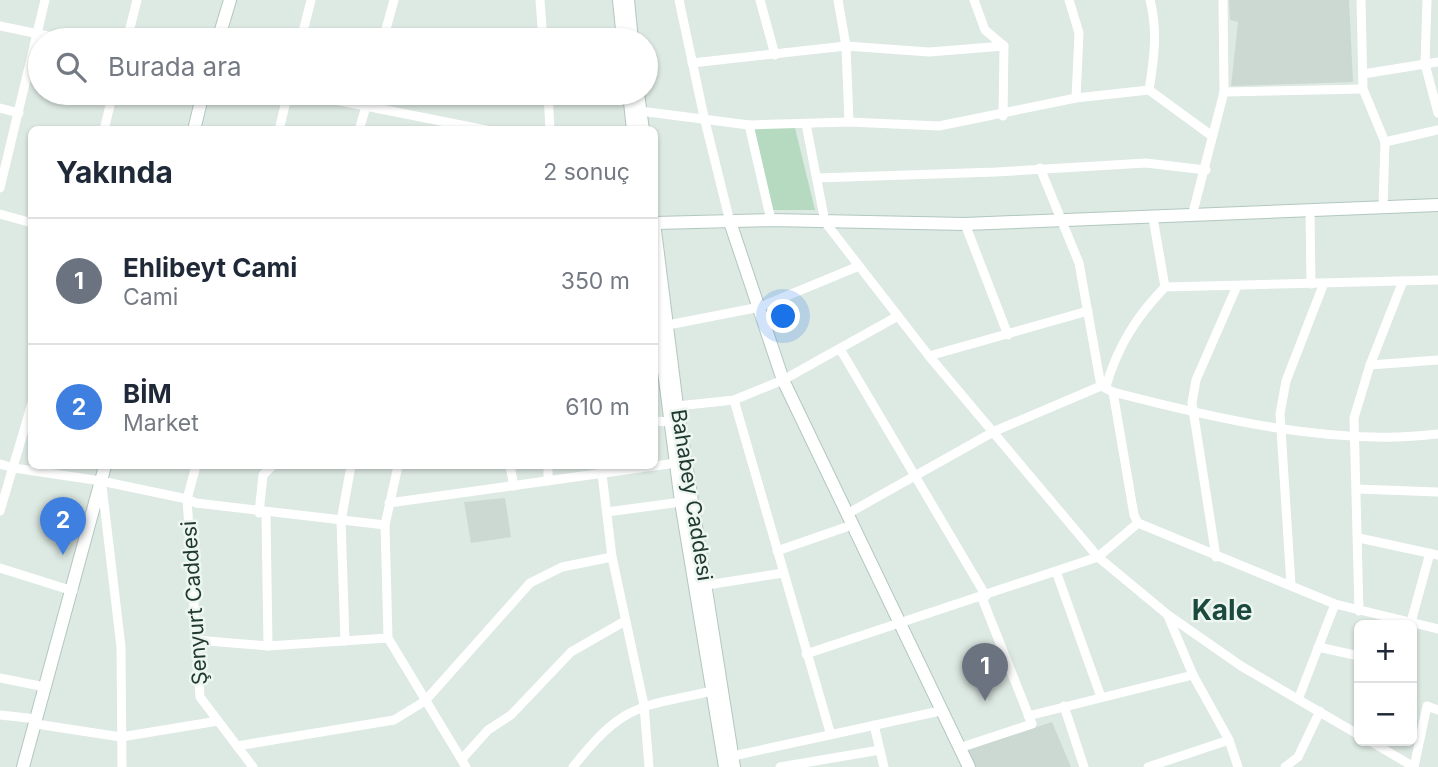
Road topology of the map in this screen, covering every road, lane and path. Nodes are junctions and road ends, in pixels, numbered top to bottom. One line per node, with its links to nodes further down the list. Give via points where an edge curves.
1 (45, 0): 20 (street)
2 (136, 0): 21 (street)
3 (230, 0): 22 (street)
4 (311, 0): 23 (street)
5 (394, 0): 24 (street)
6 (540, 0): 25 (street)
7 (619, 0): 26 (street)
8 (628, 0): 27 (street)
9 (679, 0): 33 (street)
10 (760, 0): 31 (street)
11 (850, 0): 18 (street)
12 (974, 0): 30 (street, via 985,30)
13 (1069, 0): 40 (street, via 1079,33)
14 (1150, 0): 38 (street, via 1155,18)
15 (1223, 0): 39 (street)
16 (1361, 0): 35 (street)
17 (1427, 0): 34 (street)
18 (838, 1): 29 (street)
19 (0, 26): 28 (street)
20 (39, 28)
21 (130, 28)
22 (222, 28)
23 (304, 28)
24 (387, 28)
25 (542, 28)
26 (622, 28)
27 (631, 28)
28 (28, 30)
29 (846, 46): 30 (street, via 929,52); 31 (street); 55 (street)
30 (1004, 46): 53 (street)
31 (775, 55): 33 (street)
32 (1438, 62): 34 (street)
33 (692, 63): 54 (street)
34 (1425, 64): 35 (street); 52 (street)
35 (1363, 74): 37 (street)
36 (28, 75): 51 (street)
37 (1363, 89): 39 (street); 68 (street)
38 (1149, 90): 40 (street); 67 (street)
39 (1224, 92): 67 (street)
40 (1076, 99): 53 (street)
41 (110, 105): 58 (street)
42 (200, 105): 59 (street)
43 (285, 105): 60 (street)
44 (357, 105): 48 (street)
45 (549, 105): 63 (street)
46 (630, 105): 64 (street)
47 (639, 105): 50 (street)
48 (366, 107): 61 (street); 62 (street)
49 (0, 108): 51 (street)
50 (640, 111): 54 (street); 65 (street)
51 (19, 113): 69 (street)
52 (1438, 113)
53 (1003, 116): 55 (street, via 939,126)
54 (704, 117): 57 (street); 84 (street)
55 (849, 122): 56 (street)
56 (806, 124): 57 (street); 72 (street)
57 (749, 125): 81 (street)
58 (105, 126)
59 (195, 126)
60 (280, 126)
61 (360, 126)
62 (462, 126)
63 (550, 126)
64 (633, 126)
65 (642, 126)
66 (1438, 130): 68 (street)
67 (1212, 136): 71 (street)
68 (1385, 142): 75 (street)
69 (3, 165): 73 (street)
70 (1040, 168): 71 (street, via 1146,163); 72 (street); 80 (street)
71 (1206, 170): 78 (street)
72 (817, 177): 85 (street)
73 (0, 188)
74 (1438, 205): 75 (street)
75 (1383, 207): 76 (street)
76 (1310, 211): 78 (street); 92 (street)
77 (0, 214): 82 (street)
78 (1192, 216): 79 (street)
79 (1153, 218): 80 (street); 94 (street)
80 (1061, 219): 86 (street); 96 (street, via 1079,263)
81 (771, 220): 84 (street); 85 (street)
82 (28, 222)
83 (658, 222): 84 (street)
84 (730, 222): 95 (street)
85 (825, 222): 86 (street); 88 (street)
86 (965, 225): 99 (street)
87 (658, 246): 98 (street, Bahabey Caddesi)
88 (859, 266): 95 (street); 97 (street)
89 (1438, 280): 90 (street)
90 (1403, 281): 91 (street); 104 (street)
91 (1324, 283): 92 (street); 113 (street, via 1286,381)
92 (1311, 284): 93 (street)
93 (1237, 286): 94 (street); 109 (street, via 1196,380)
94 (1166, 287): 106 (street, via 1120,344)
95 (760, 307): 98 (street); 105 (street)
96 (1088, 311): 99 (street); 106 (street)
97 (898, 316): 101 (street); 102 (street)
98 (668, 325): 108 (street, Bahabey Caddesi)
99 (1008, 335): 102 (street)
100 (658, 344): 112 (street, Bahabey Caddesi)
101 (840, 349): 105 (street); 130 (street)
102 (929, 356): 114 (street)
103 (1438, 360): 104 (street)
104 (1370, 365): 116 (street, via 1354,418)
105 (783, 380): 107 (street); 142 (street)
106 (1107, 388): 109 (street); 114 (street); 144 (street)
107 (734, 400): 108 (street); 147 (street)
108 (677, 406): 155 (street, Bahabey Caddesi)
109 (1192, 413): 113 (street); 151 (street)
110 (28, 417): 120 (street)
111 (658, 421): 112 (street)
112 (670, 422): 117 (street, Bahabey Caddesi)
113 (1280, 426): 116 (street); 156 (street)
114 (995, 431): 130 (street); 150 (street)
115 (1438, 434): 116 (street, via 1397,439)
116 (1354, 436): 134 (street)
117 (676, 463): 119 (street); 137 (street, Bahabey Caddesi)
118 (0, 464): 120 (street)
119 (658, 466)
120 (14, 468): 131 (street); 139 (street)
121 (104, 469): 131 (street)
122 (194, 469): 136 (street, Şenyurt Caddesi)
123 (269, 469): 141 (street, via 263,474)
124 (350, 469): 143 (street)
125 (397, 469): 138 (street)
126 (511, 469): 133 (street)
127 (548, 469): 132 (street)
128 (636, 469): 129 (street)
129 (602, 474): 132 (street); 140 (street)
130 (915, 478): 142 (street); 158 (street)
131 (101, 481): 136 (street); 157 (street); 194 (street, via 121,647)
132 (548, 481): 133 (street)
133 (514, 486): 138 (street)
134 (1357, 489): 135 (street); 146 (street)
135 (1438, 492)
136 (187, 499): 141 (street); 169 (street, Şenyurt Caddesi)
137 (681, 502): 140 (street); 178 (street, Bahabey Caddesi)
138 (390, 503): 145 (street)
139 (0, 511)
140 (607, 512): 149 (street)
141 (262, 513): 143 (street); 171 (street)
142 (849, 519): 147 (street); 165 (street)
143 (341, 521): 145 (street); 170 (street)
144 (1138, 523): 150 (street); 151 (street)
145 (384, 526): 168 (street)
146 (1359, 538): 148 (street); 160 (street)
147 (776, 551): 153 (street)
148 (1434, 554): 163 (street)
149 (612, 557): 164 (street); 181 (street, via 562,567 530,583)
150 (1098, 557): 154 (street); 161 (street)
151 (1216, 557): 156 (street)
152 (0, 568): 157 (street)
153 (783, 573): 155 (street); 173 (street)
154 (1056, 574): 158 (street); 179 (street)
155 (707, 585): 200 (street, Bahabey Caddesi)
156 (1291, 585): 159 (street)
157 (73, 591): 177 (street)
158 (984, 597): 165 (street); 188 (street)
159 (1335, 604): 160 (street); 172 (street)
160 (1359, 611): 162 (street)
161 (1168, 615): 175 (street); 180 (street, via 1241,666)
162 (1396, 620)
163 (1405, 620)
164 (625, 621): 182 (street); 201 (street, via 571,653 511,715 488,730)
165 (901, 623): 173 (street); 185 (street)
166 (1417, 625): 167 (street)
167 (1438, 629)
168 (388, 638): 170 (street); 181 (street)
169 (196, 640): 171 (street); 189 (street, Şenyurt Caddesi, via 200,696)
170 (345, 641): 171 (street)
171 (268, 646)
172 (1318, 647): 174 (street); 180 (street)
173 (806, 654): 193 (street)
174 (1354, 655)
175 (1194, 675): 179 (street); 195 (street)
176 (0, 678): 177 (street)
177 (45, 687): 190 (street)
178 (713, 691): 182 (street); 207 (street, Bahabey Caddesi)
179 (1101, 697): 183 (street)
180 (1299, 697): 186 (street)
181 (425, 701): 196 (street, via 394,720); 201 (street)
182 (644, 705): 205 (street, via 610,724); 206 (street)
183 (1064, 706): 188 (street); 211 (street)
184 (1438, 710): 215 (street, via 1427,706)
185 (940, 711): 191 (street); 198 (street)
186 (1320, 711): 192 (street); 214 (street, via 1298,757)
187 (0, 715): 190 (street)
188 (1028, 716): 198 (street, via 1032,724)
189 (218, 721): 194 (street); 196 (street, Şenyurt Caddesi)
190 (36, 722): 194 (street); 202 (street)
191 (874, 725): 193 (street); 199 (street)
192 (1354, 731)
193 (830, 733): 200 (street)
194 (121, 737): 203 (street)
195 (1229, 740): 212 (street); 213 (street)
196 (237, 746): 204 (street, Şenyurt Caddesi)
197 (1380, 746): 215 (street)
198 (959, 748): 210 (street)
199 (880, 750): 208 (street); 209 (street)
200 (734, 761)
201 (464, 763)
202 (23, 767)
203 (122, 767)
204 (253, 767)
205 (573, 767)
206 (649, 767)
207 (725, 767)
208 (779, 767)
209 (884, 767)
210 (968, 767)
211 (1084, 767)
212 (1148, 767)
213 (1238, 767)
214 (1285, 767)
215 (1414, 767)

